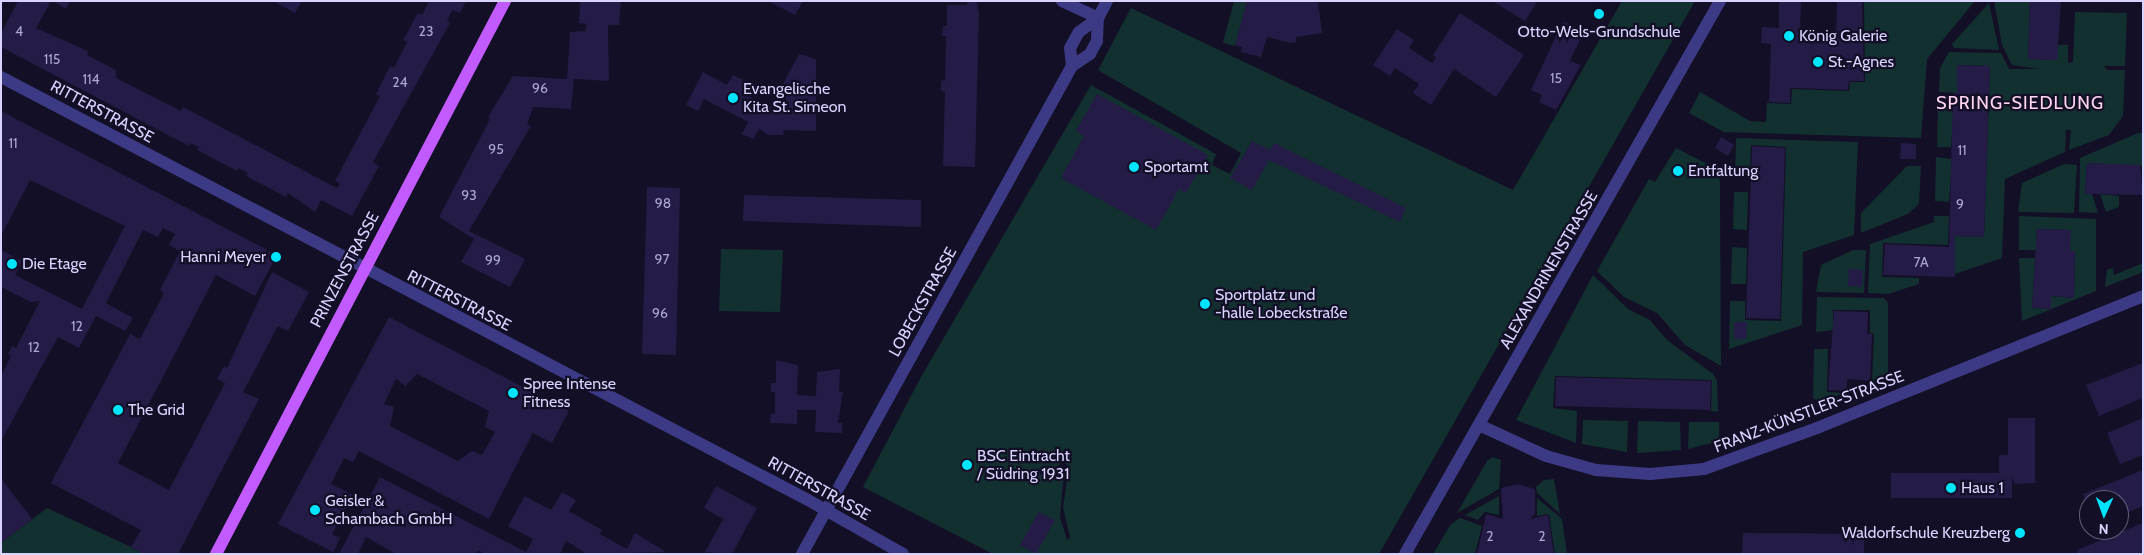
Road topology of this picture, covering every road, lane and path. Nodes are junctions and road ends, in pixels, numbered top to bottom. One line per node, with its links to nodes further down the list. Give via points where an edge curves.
1 (505, 1): 8 (main road, PRINZENSTRASSE)
2 (1062, 1): 5 (street)
3 (1107, 1): 5 (street, LOBECKSTRASSE)
4 (1720, 1): 10 (street, ALEXANDRINENSTRASSE)
5 (1098, 18): 6 (street, LOBECKSTRASSE, via 1096,42 1090,54); 6 (street, LOBECKSTRASSE, via 1079,32 1070,48)
6 (1072, 66): 11 (street, LOBECKSTRASSE)
7 (1, 77): 8 (street, RITTERSTRASSE)
8 (363, 269): 11 (street, RITTERSTRASSE); 12 (main road, PRINZENSTRASSE)
9 (2143, 296): 10 (street, FRANZ-KÜNSTLER-STRASSE, via 1734,460 1686,472 1627,473 1579,466 1546,456)
10 (1479, 425): 15 (street, ALEXANDRINENSTRASSE)
11 (825, 511): 13 (street, LOBECKSTRASSE); 14 (street, RITTERSTRASSE)
12 (216, 554)
13 (802, 554)
14 (903, 554)
15 (1405, 554)

